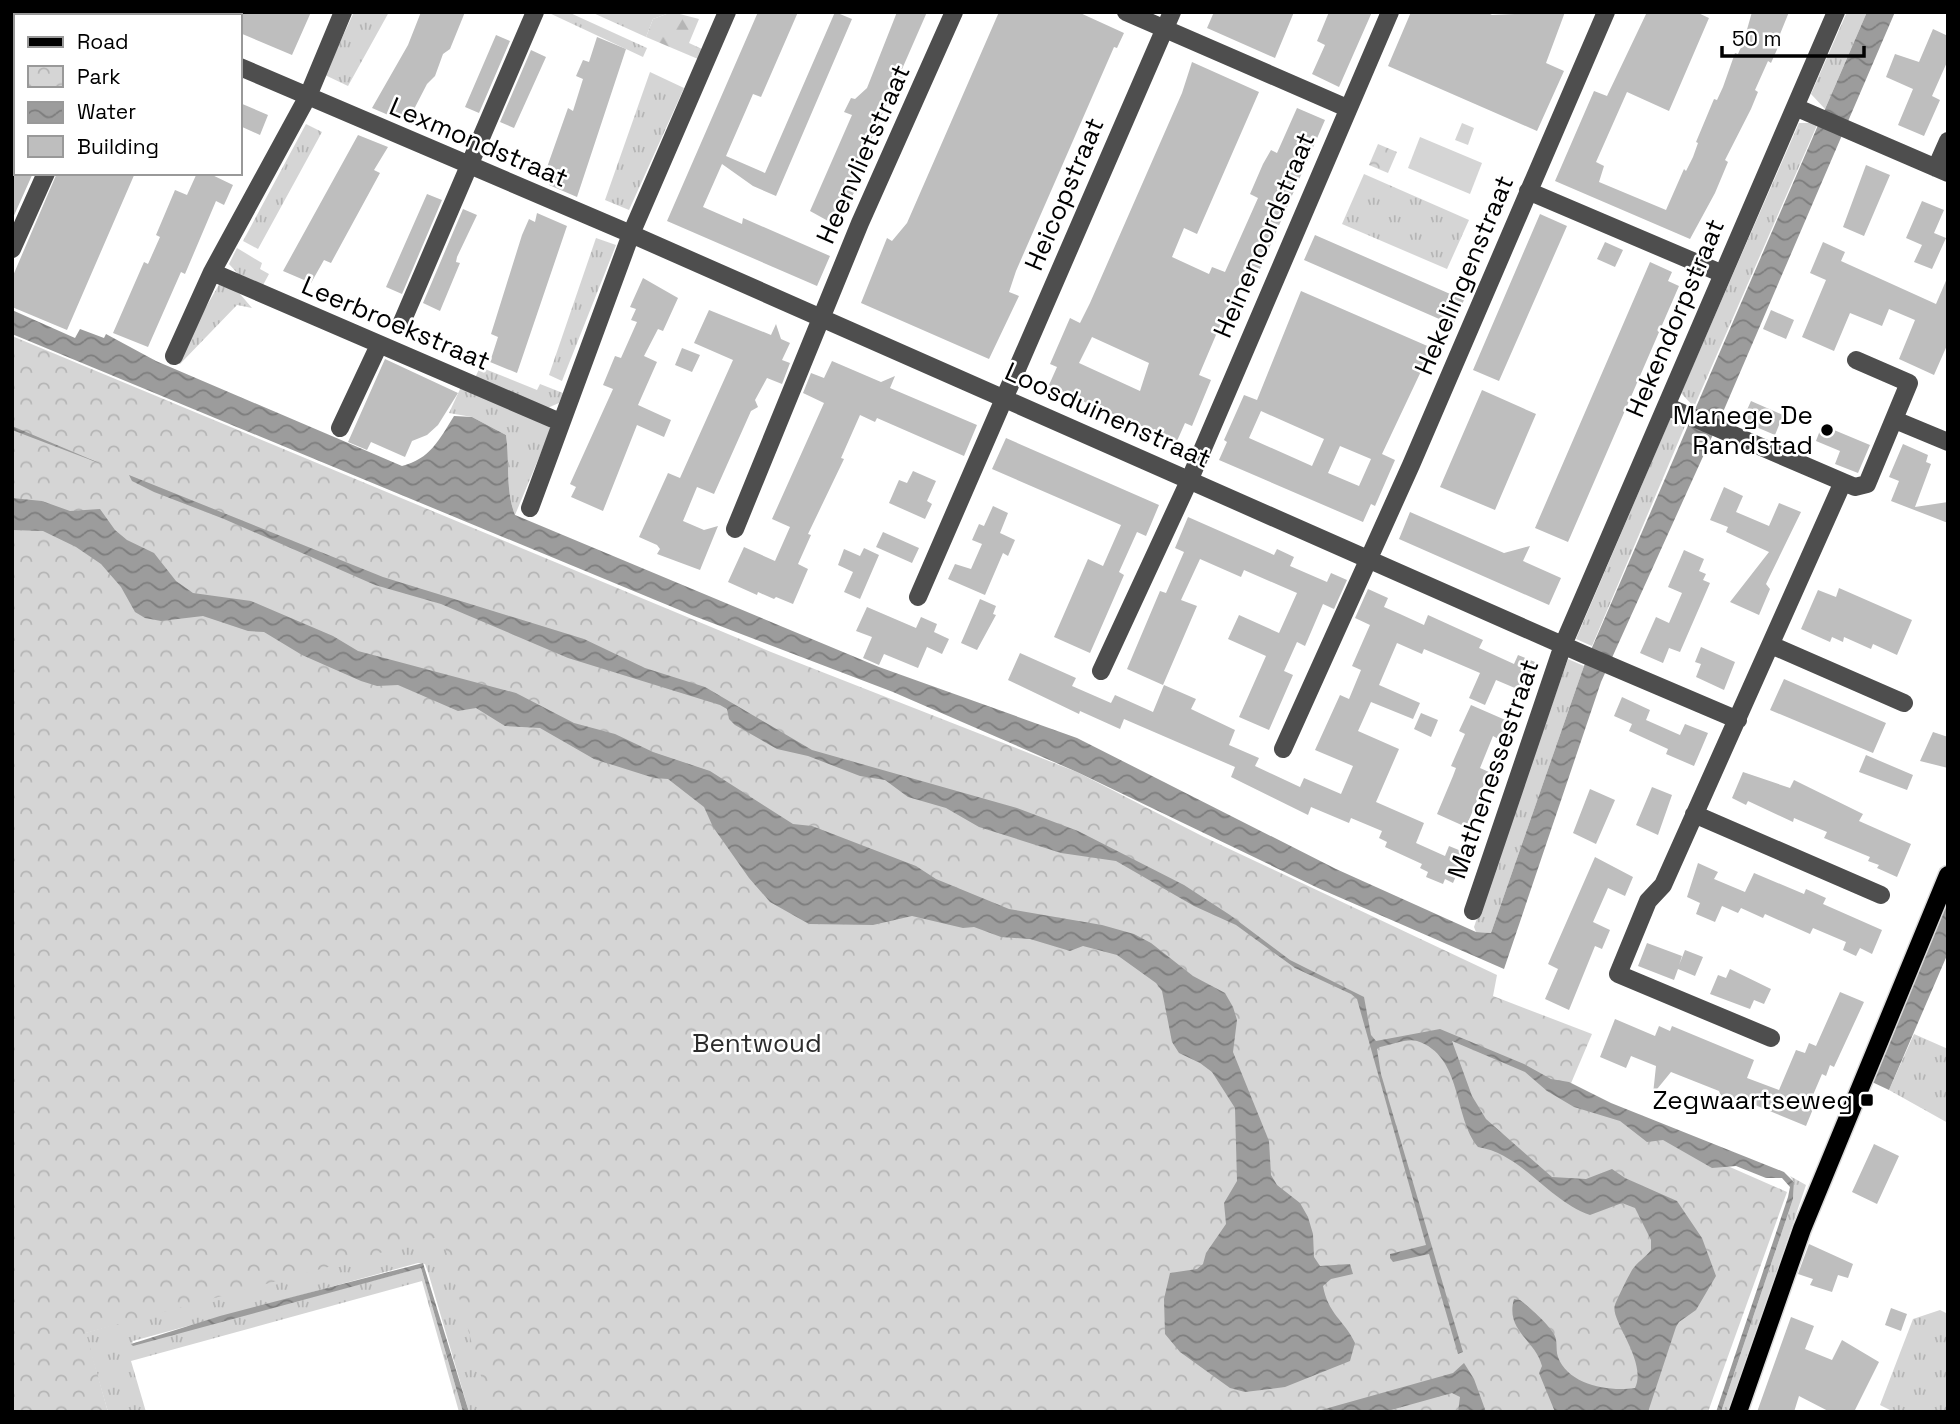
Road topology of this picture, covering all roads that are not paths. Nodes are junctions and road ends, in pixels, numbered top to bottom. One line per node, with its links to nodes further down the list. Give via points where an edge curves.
1 (343, 12): 11 (street)
2 (535, 12): 15 (street)
3 (727, 12): 19 (street)
4 (954, 12): 23 (street, Heenvlietstraat)
5 (1126, 12): 9 (street)
6 (1390, 12): 12 (street, Heinenoordstraat)
7 (1606, 12): 18 (street, Hekelingenstraat)
8 (1836, 12): 13 (street, Hekendorpstraat)
9 (1168, 21): 12 (street); 28 (street, Heicopstraat)
10 (242, 68): 11 (street, Lexmondstraat)
11 (309, 96): 15 (street, Lexmondstraat); 21 (street)
12 (1348, 108): 34 (street, Heinenoordstraat)
13 (1803, 110): 16 (street); 22 (street, Hekendorpstraat)
14 (1948, 141): 16 (street)
15 (467, 166): 19 (street, Lexmondstraat); 24 (street)
16 (1942, 171)
17 (45, 175): 20 (street)
18 (1528, 191): 22 (street); 38 (street, Hekelingenstraat)
19 (631, 234): 23 (street, Loosduinenstraat); 31 (street)
20 (12, 249)
21 (212, 272): 25 (street, Leerbroekstraat); 26 (street)
22 (1723, 274): 29 (street, Hekendorpstraat)
23 (822, 318): 28 (street, Loosduinenstraat); 37 (street, Heenvlietstraat)
24 (401, 322)
25 (379, 345): 31 (street, Leerbroekstraat); 32 (street)
26 (174, 356)
27 (1856, 360): 30 (street, via 1909,383)
28 (1007, 399): 34 (street, Loosduinenstraat); 39 (street, Heicopstraat)
29 (1666, 406): 35 (street); 40 (street, Hekendorpstraat)
30 (1895, 420): 33 (street); 35 (street, via 1867,484 1855,487)
31 (560, 422): 36 (street)
32 (340, 428)
33 (1948, 442)
34 (1189, 481): 38 (street, Loosduinenstraat); 42 (street, Heinenoordstraat)
35 (1843, 482): 41 (street)
36 (530, 509)
37 (735, 529)
38 (1370, 559): 40 (street, Loosduinenstraat); 45 (street, Hekelingenstraat)
39 (918, 597)
40 (1563, 645): 44 (street, Loosduinenstraat); 49 (street, Mathenessestraat)
41 (1771, 645): 43 (street); 44 (street)
42 (1101, 671)
43 (1904, 704)
44 (1738, 720): 46 (street)
45 (1283, 749)
46 (1694, 814): 48 (street); 50 (street, via 1663,885 1648,901 1618,974)
47 (1948, 876): 51 (main road, via 1802,1229)
48 (1881, 895)
49 (1473, 911)
50 (1771, 1038)
51 (1738, 1412)

